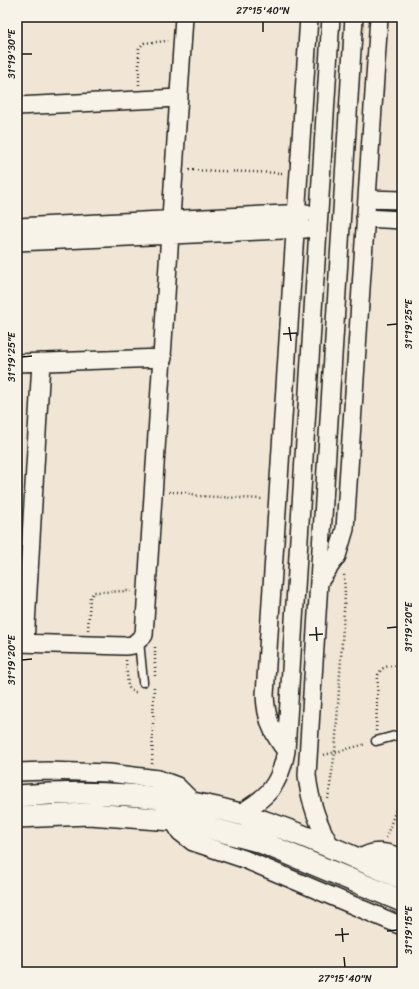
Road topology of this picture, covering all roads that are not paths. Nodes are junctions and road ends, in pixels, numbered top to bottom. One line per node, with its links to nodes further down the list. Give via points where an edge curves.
1 (184, 17): 6 (street)
2 (308, 17): 13 (street)
3 (331, 17): 11 (street)
4 (354, 17): 20 (street)
5 (379, 17): 8 (street)
6 (178, 98): 7 (street); 15 (street)
7 (17, 106)
8 (367, 198): 9 (street); 10 (street)
9 (402, 200)
10 (365, 218): 12 (street); 20 (street, via 345,529 337,556)
11 (318, 220): 13 (street); 26 (street)
12 (402, 220)
13 (295, 221): 15 (street); 26 (street, via 265,695 269,725)
14 (17, 227): 15 (street)
15 (171, 227): 16 (street); 17 (street)
16 (17, 242)
17 (162, 358): 18 (street); 21 (street)
18 (41, 362): 19 (street); 22 (street)
19 (17, 363)
20 (320, 582): 33 (street, via 308,788 314,814)
21 (142, 634): 22 (street, via 133,645 125,646); 23 (lane)
22 (21, 643)
23 (143, 682)
24 (402, 734): 25 (lane)
25 (376, 741)
26 (286, 751): 30 (street, via 284,765 270,791 259,802)
27 (17, 772): 29 (street, via 109,773 152,778 176,786)
28 (17, 796): 29 (street, via 108,793)
29 (194, 804): 30 (street)
30 (239, 814): 33 (street, via 271,824)
31 (17, 817): 32 (street, via 90,814)
32 (173, 820): 37 (street, via 258,842); 38 (street, via 180,832 193,842 244,859)
33 (333, 850): 35 (street)
34 (402, 858): 35 (street, via 381,851)
35 (358, 860): 36 (street)
36 (402, 878)
37 (402, 902)
38 (402, 926)

